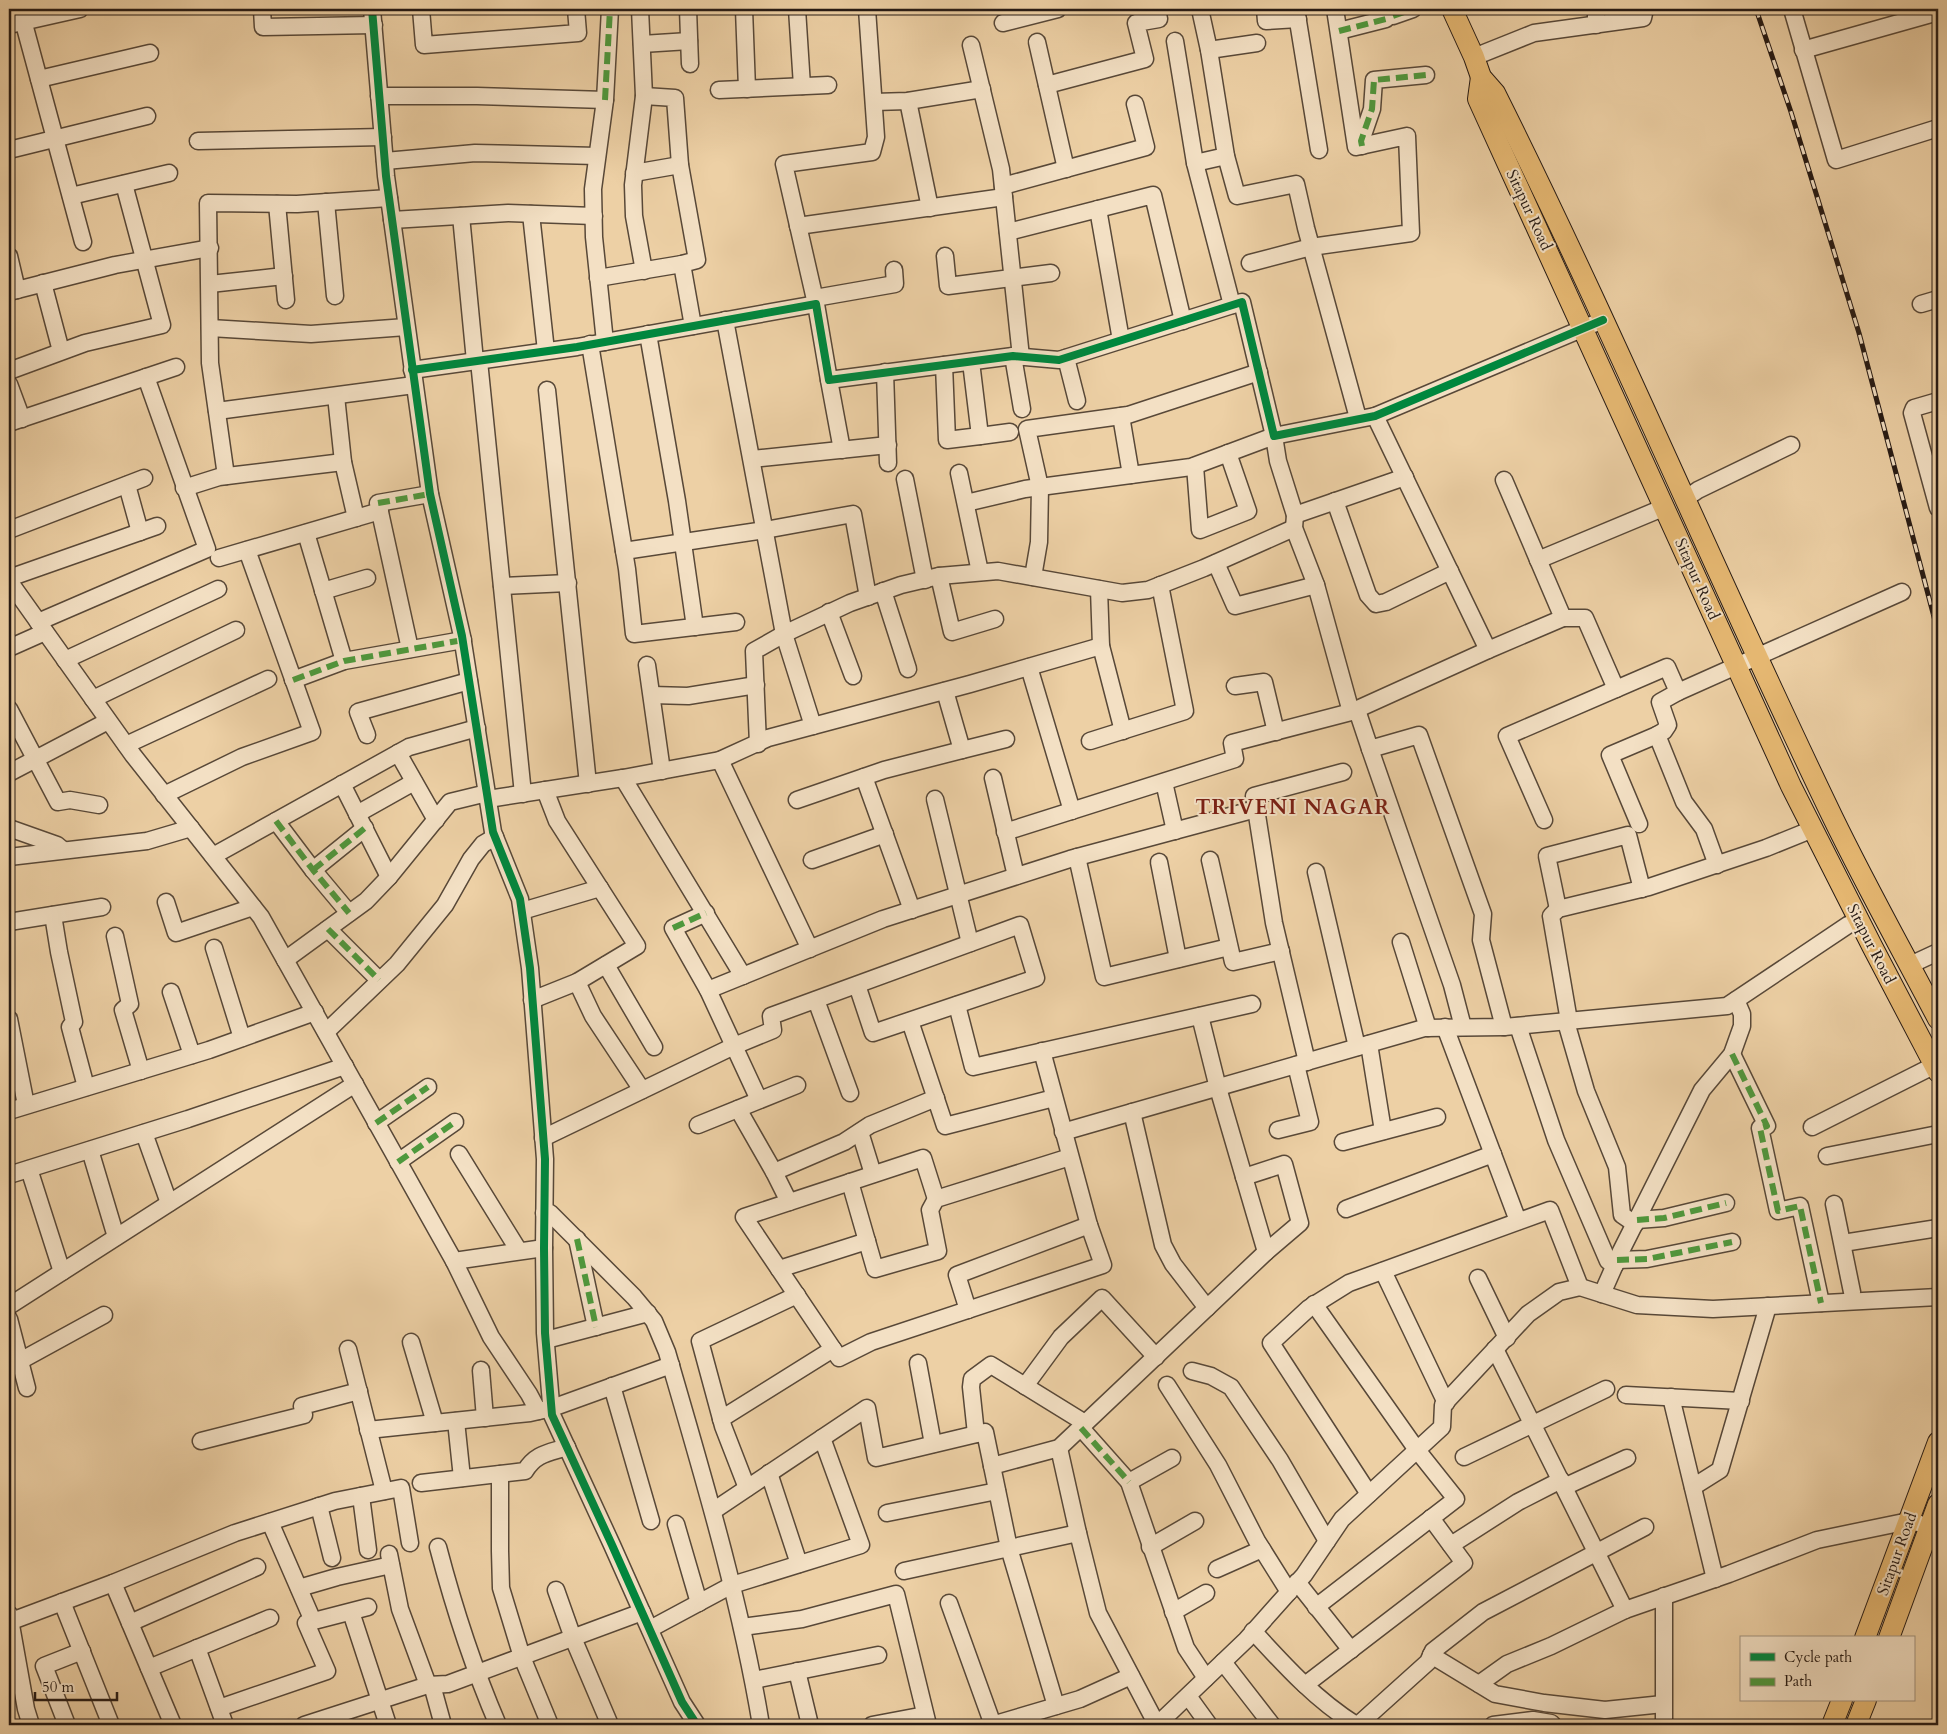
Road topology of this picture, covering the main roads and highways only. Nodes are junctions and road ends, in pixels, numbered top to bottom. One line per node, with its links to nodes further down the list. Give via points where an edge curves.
1 (1452, 9): 2 (main road, Sitapur Road)
2 (1481, 77): 3 (main road, Sitapur Road, via 1495,93 1551,205); 4 (main road, Sitapur Road, via 1478,99)
3 (1834, 820): 5 (main road); 6 (main road, Sitapur Road)
4 (1813, 829): 5 (main road); 7 (main road, Sitapur Road)
5 (1831, 841): 7 (main road, via 1907,991)
6 (1938, 1019)
7 (1937, 1063)
8 (1938, 1442): 10 (main road, Sitapur Road)
9 (1938, 1504): 11 (main road, Sitapur Road)
10 (1866, 1636)
11 (1890, 1636)
12 (1841, 1702): 14 (main road)
13 (1865, 1702): 15 (main road)
14 (1832, 1725)
15 (1856, 1725)

